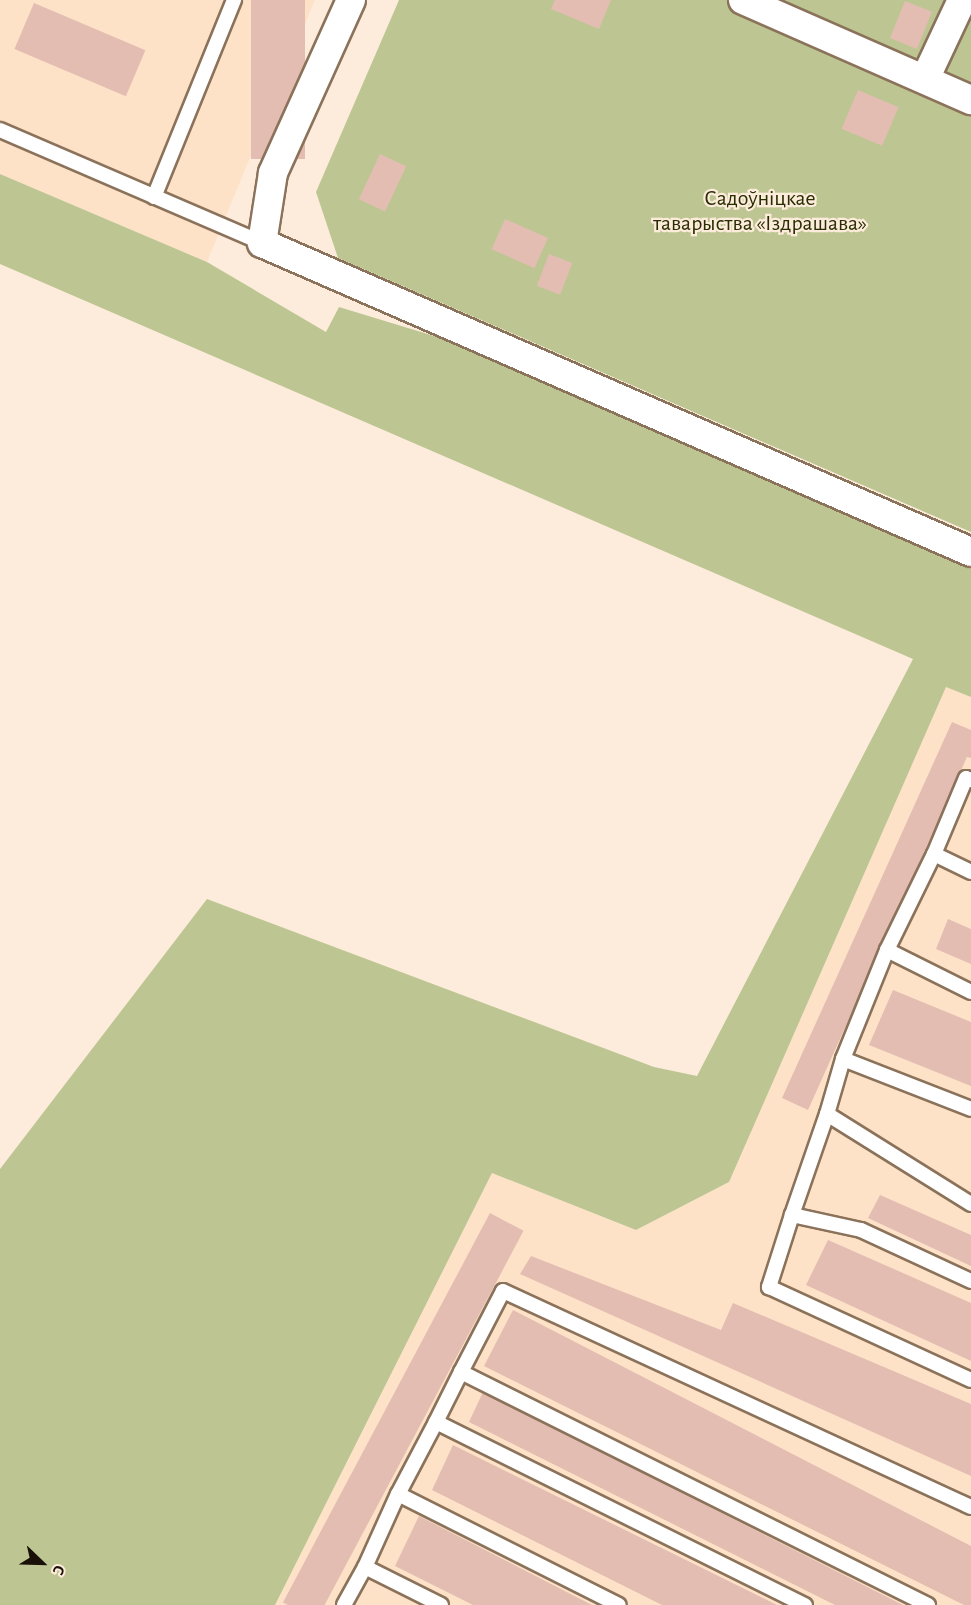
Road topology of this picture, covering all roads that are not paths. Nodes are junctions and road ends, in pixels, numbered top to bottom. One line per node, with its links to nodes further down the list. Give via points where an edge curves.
1 (234, 0): 8 (lane)
2 (351, 0): 9 (street, via 273,173)
3 (743, 0): 5 (street)
4 (962, 0): 5 (street)
5 (925, 79): 6 (street)
6 (971, 100)
7 (0, 130): 8 (lane)
8 (154, 197): 9 (lane)
9 (262, 243): 10 (street)
10 (971, 552)
11 (971, 780): 12 (lane, via 966,777)
12 (934, 854): 13 (lane); 14 (lane)
13 (971, 872)
14 (887, 950): 15 (lane); 16 (lane)
15 (971, 992)
16 (843, 1059): 17 (lane); 18 (lane)
17 (971, 1109)
18 (827, 1114): 19 (lane); 20 (lane)
19 (971, 1204)
20 (792, 1215): 21 (lane, via 861,1230); 23 (lane, via 769,1287)
21 (971, 1281)
22 (461, 1372): 24 (lane); 26 (lane, via 503,1291); 32 (lane)
23 (971, 1380)
24 (436, 1422): 25 (lane); 31 (lane)
25 (398, 1494): 27 (lane); 30 (lane)
26 (971, 1507)
27 (365, 1567): 28 (lane); 29 (lane)
28 (344, 1605)
29 (441, 1605)
30 (619, 1605)
31 (806, 1605)
32 (928, 1605)

